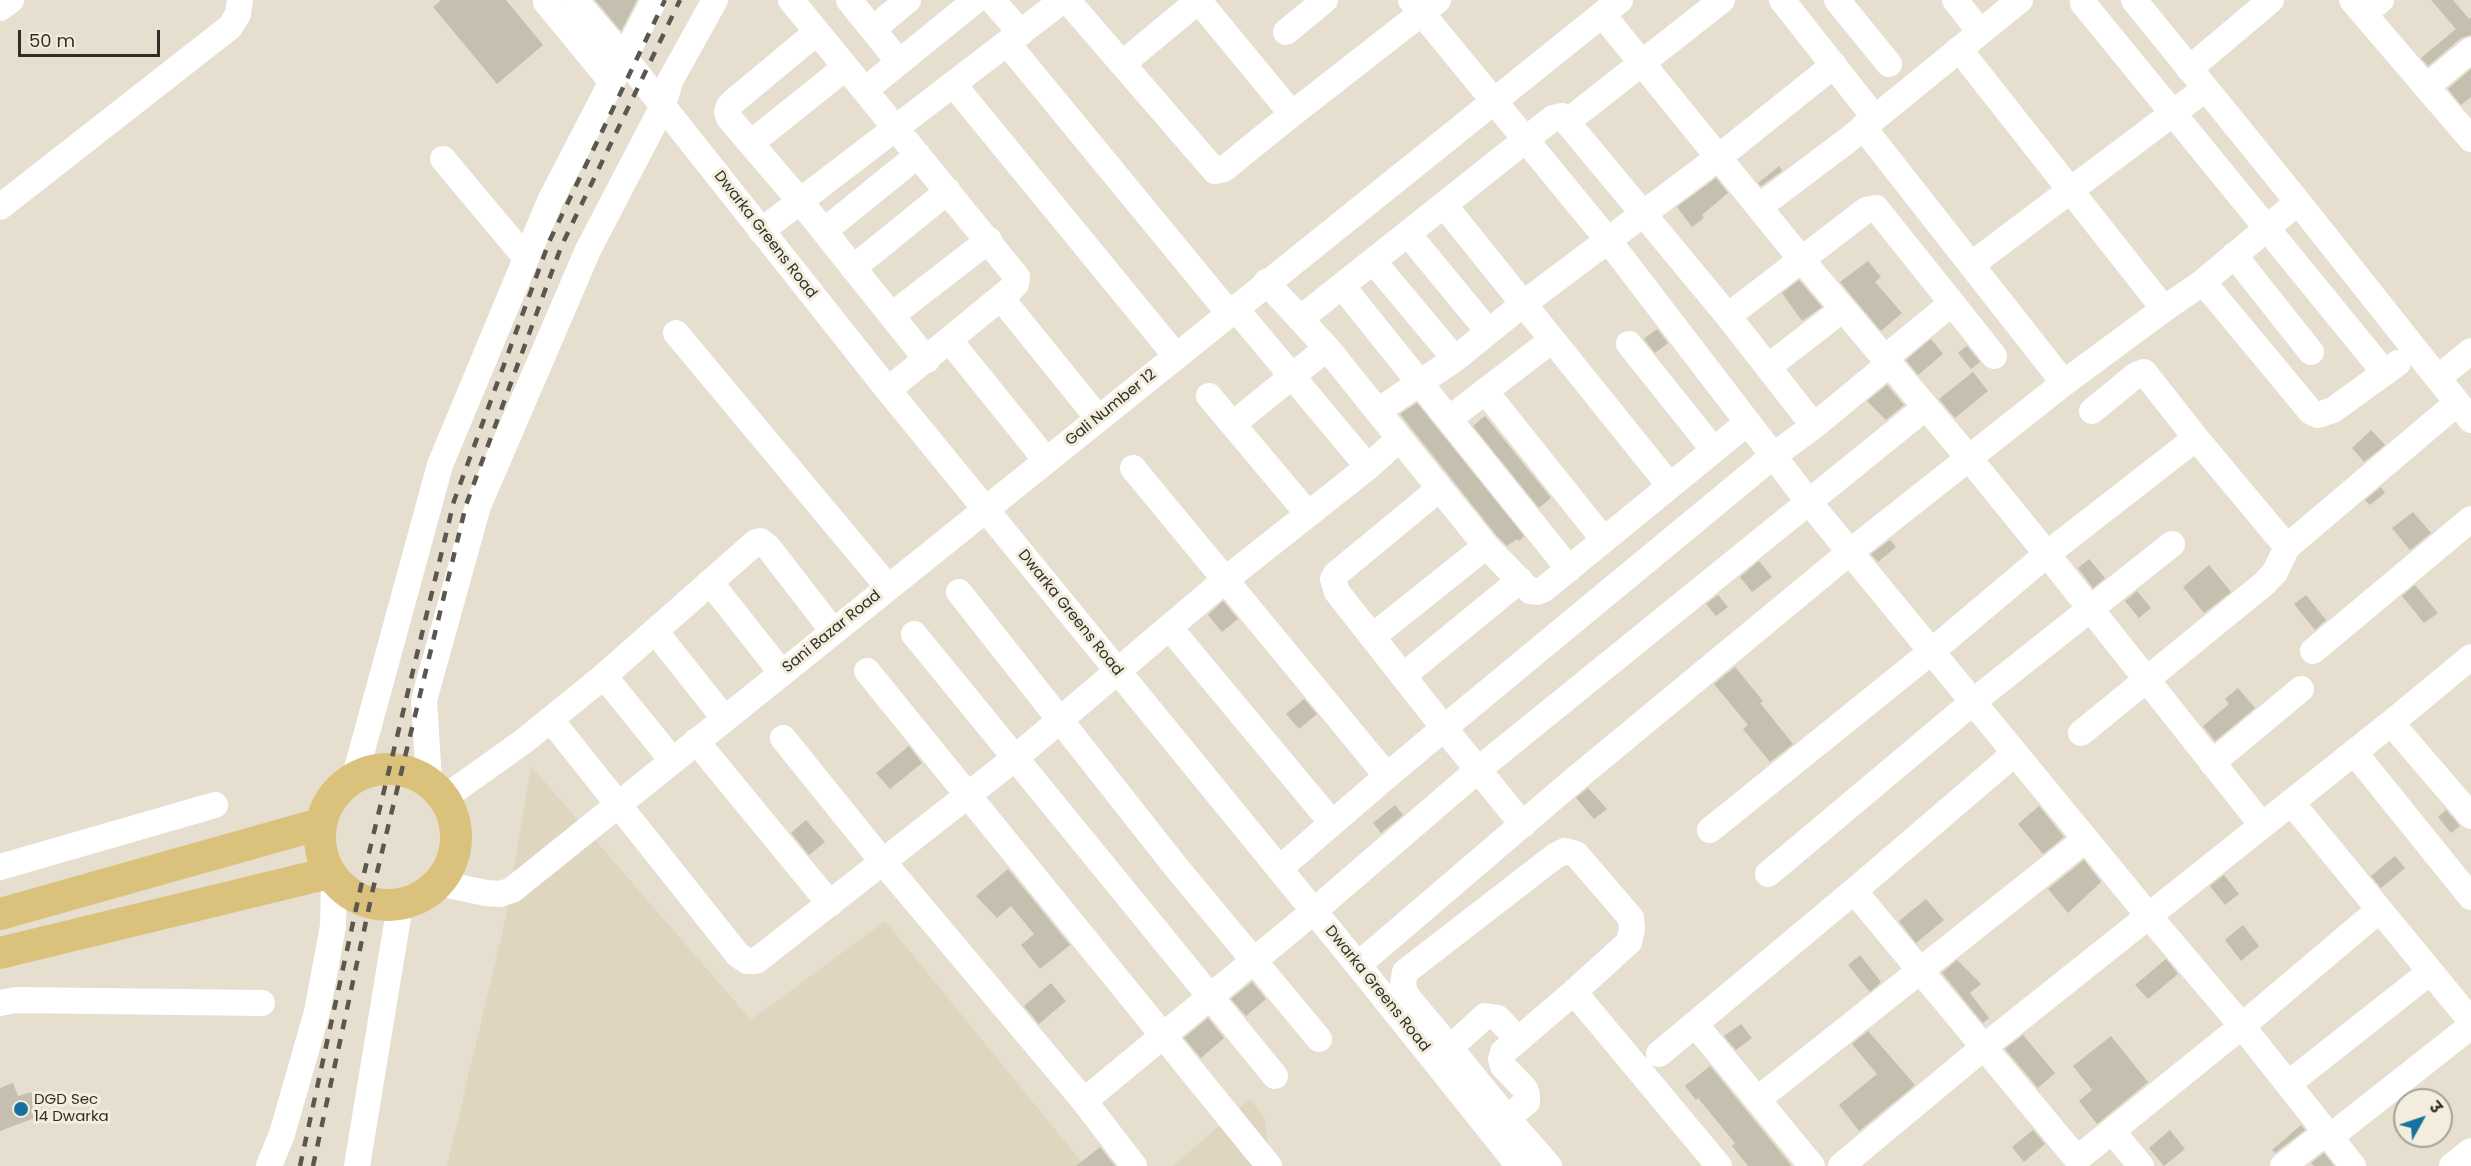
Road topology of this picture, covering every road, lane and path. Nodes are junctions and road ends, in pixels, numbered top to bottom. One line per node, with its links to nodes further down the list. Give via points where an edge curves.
1 (10, 0): 26 (street)
2 (240, 0): 66 (street, via 230,27)
3 (575, 0): 35 (street, Dwarka Greens Road)
4 (654, 0): 35 (street)
5 (715, 0): 49 (street, via 670,81)
6 (791, 0): 29 (street)
7 (849, 0): 28 (street)
8 (908, 0): 28 (street)
9 (976, 0): 27 (street)
10 (992, 0): 32 (street)
11 (1325, 0): 30 (street)
12 (1722, 0): 37 (street)
13 (1782, 0): 40 (street)
14 (1837, 0): 39 (street)
15 (1955, 0): 31 (street)
16 (2020, 0): 31 (street)
17 (2134, 0): 42 (street)
18 (2271, 0): 42 (street)
19 (1060, 1): 32 (street); 38 (street)
20 (1198, 1): 38 (street); 51 (street)
21 (546, 2): 43 (street)
22 (2083, 3): 50 (street)
23 (1423, 4): 48 (street); 51 (street)
24 (2366, 5): 45 (street)
25 (1611, 7): 37 (street); 48 (street, Gali Number 12)
26 (0, 8)
27 (947, 9): 36 (street)
28 (873, 29): 36 (street)
29 (817, 32): 41 (street); 57 (street, via 729,106 729,118)
30 (1286, 32)
31 (1980, 32): 33 (street)
32 (1014, 38): 44 (street); 89 (street)
33 (1959, 49): 53 (street); 62 (street)
34 (2471, 50): 45 (street)
35 (624, 57): 43 (street); 49 (street, Dwarka Greens Road)
36 (899, 62): 47 (street)
37 (1641, 63): 52 (street); 59 (street)
38 (1122, 64): 51 (street, via 1215,171 1224,169)
39 (1889, 64)
40 (1834, 65): 53 (street); 59 (street)
41 (846, 67): 47 (street); 57 (street)
42 (2188, 69): 46 (street)
43 (611, 81): 76 (street, via 550,201)
44 (953, 84): 54 (street); 102 (street)
45 (2426, 87): 55 (street)
46 (2205, 89): 50 (street); 64 (street)
47 (865, 90): 54 (street)
48 (1494, 101): 56 (street); 81 (street, Gali Number 12)
49 (663, 106): 70 (street, Dwarka Greens Road); 184 (street, via 588,250 478,506 424,700)
50 (2175, 113): 62 (street); 69 (street)
51 (1292, 114)
52 (1568, 121): 56 (street, via 1557,116); 68 (street)
53 (1869, 122): 67 (street); 79 (street)
54 (896, 128): 58 (street); 63 (street)
55 (2471, 139)
56 (1526, 141): 65 (street); 74 (street)
57 (751, 143): 63 (street)
58 (918, 155): 61 (street); 71 (street)
59 (1719, 157): 67 (street); 68 (street)
60 (443, 159): 76 (street)
61 (948, 191): 73 (street); 80 (street)
62 (2072, 191): 79 (street); 88 (street)
63 (800, 201): 70 (street); 71 (street)
64 (2298, 202): 69 (street); 99 (street)
65 (1444, 205): 72 (street); 86 (street)
66 (0, 207)
67 (1759, 207): 77 (street)
68 (1644, 213): 74 (street); 91 (street)
69 (2267, 228): 75 (street); 108 (street)
70 (761, 231): 113 (street, Dwarka Greens Road)
71 (824, 231): 80 (street)
72 (1408, 234): 78 (street); 93 (street)
73 (988, 240): 84 (street, via 1017,277 1016,284); 90 (street)
74 (1608, 240): 86 (street); 122 (street)
75 (2234, 255): 82 (street); 101 (street)
76 (526, 258): 182 (street, via 440,465)
77 (1801, 259): 85 (street, via 1866,210 1876,208); 87 (street); 91 (street)
78 (1374, 261): 83 (street); 104 (street)
79 (1971, 265): 112 (street)
80 (853, 268): 90 (street)
81 (1266, 282): 89 (street, Gali Number 12); 92 (street)
82 (2203, 282): 88 (street); 108 (street, via 2312,412 2318,415 2332,410)
83 (1342, 286): 92 (street); 111 (street)
84 (1001, 298): 96 (street); 120 (street)
85 (1952, 303): 103 (street); 106 (street)
86 (1523, 304): 93 (street); 95 (street)
87 (1843, 309): 106 (street); 107 (street)
88 (2164, 309): 112 (street)
89 (1232, 311): 102 (street, Gali Number 12); 109 (street)
90 (892, 315): 105 (street)
91 (1728, 316): 107 (street)
92 (1300, 319): 98 (street)
93 (1488, 331): 104 (street)
94 (676, 333): 149 (street)
95 (1552, 340): 114 (street); 133 (street)
96 (950, 341): 105 (street); 130 (street)
97 (1629, 344): 127 (street)
98 (1327, 348): 109 (street); 118 (street)
99 (2414, 350): 108 (street); 110 (street)
100 (2471, 351): 110 (street)
101 (2311, 352)
102 (1176, 356): 120 (street, Gali Number 12)
103 (1994, 356)
104 (1455, 359): 111 (street)
105 (927, 360): 113 (street)
106 (1887, 361): 116 (street); 124 (street)
107 (1768, 367): 124 (street)
108 (2385, 373)
109 (1292, 376): 123 (street); 131 (street)
110 (2438, 378): 117 (street)
111 (1421, 382): 118 (street); 121 (street)
112 (2064, 383): 129 (street)
113 (888, 390): 136 (street, Dwarka Greens Road)
114 (1485, 391): 121 (street); 139 (street)
115 (1209, 396): 123 (street)
116 (1926, 407): 129 (street); 135 (street)
117 (2465, 408): 142 (street)
118 (1378, 411): 126 (street)
119 (2092, 411): 125 (street, via 2144,372)
120 (1098, 418): 130 (street, Gali Number 12)
121 (1449, 419): 145 (street)
122 (1747, 423): 127 (street); 128 (street)
123 (1233, 424): 137 (street)
124 (1814, 426): 128 (street)
125 (2196, 438): 142 (street); 144 (street)
126 (1399, 439): 131 (street); 134 (street)
127 (1713, 449): 133 (street)
128 (1773, 456): 135 (street); 172 (street)
129 (1968, 458): 143 (street); 144 (street)
130 (1046, 460): 136 (street, Sani Bazar Road)
131 (1368, 467): 137 (street)
132 (1133, 468): 146 (street)
133 (1670, 486): 139 (street)
134 (1439, 489): 141 (street); 156 (street, via 1333,579 1336,592)
135 (1808, 501): 143 (street); 181 (street)
136 (985, 509): 149 (street, Sani Bazar Road); 161 (street, Dwarka Greens Road)
137 (1308, 514): 146 (street)
138 (2471, 519): 158 (street)
139 (1604, 540): 145 (street)
140 (2172, 544): 151 (street)
141 (1486, 546): 147 (street); 156 (street)
142 (2287, 547): 165 (street, via 2265,583)
143 (1850, 552): 157 (street); 192 (street)
144 (2047, 554): 151 (street); 157 (street)
145 (1569, 569): 147 (street, via 1537,592 1530,591)
146 (1225, 580): 152 (street); 183 (street)
147 (1520, 580): 164 (street)
148 (710, 582): 153 (street); 154 (street, via 760,541); 162 (street)
149 (888, 587): 154 (street, Sani Bazar Road)
150 (959, 592): 170 (street)
151 (2089, 608): 165 (street); 167 (street)
152 (1169, 627): 161 (street); 190 (street)
153 (655, 631): 163 (street); 168 (street)
154 (833, 631): 162 (street, Sani Bazar Road)
155 (914, 634): 178 (street)
156 (1372, 637): 164 (street)
157 (1932, 651): 167 (street); 194 (street)
158 (2313, 651)
159 (2471, 657): 171 (street)
160 (867, 671): 185 (street)
161 (1117, 671): 170 (street); 198 (street, Dwarka Greens Road)
162 (781, 672): 168 (street, Sani Bazar Road)
163 (604, 676): 169 (street); 179 (street)
164 (1403, 676): 172 (street)
165 (2145, 681): 173 (street); 180 (street)
166 (2301, 689): 180 (street)
167 (1974, 701): 177 (street); 199 (street)
168 (724, 718): 175 (street, Sani Bazar Road)
169 (551, 720): 184 (street); 187 (street)
170 (1059, 721): 178 (street); 211 (street)
171 (2391, 723): 176 (street); 189 (street)
172 (1444, 728): 181 (street); 183 (street)
173 (2082, 733)
174 (783, 738): 196 (street)
175 (696, 741): 179 (street, Sani Bazar Road); 204 (street)
176 (2354, 752): 186 (street); 203 (street)
177 (2015, 753): 195 (street); 202 (street)
178 (1014, 759): 185 (street); 216 (street)
179 (672, 760): 187 (street, Sani Bazar Road)
180 (2212, 763): 193 (street)
181 (1479, 769): 192 (street); 207 (street)
182 (355, 776): 184 (main road, via 392,768 411,772); 191 (main road, via 339,788)
183 (1387, 776): 190 (street)
184 (436, 790): 201 (main road, via 454,819 456,841 452,864)
185 (967, 796): 196 (street); 223 (street)
186 (2290, 802): 193 (street); 206 (street)
187 (617, 804): 201 (street, Sani Bazar Road, via 512,890 486,893); 204 (street, via 738,955 747,961 764,956)
188 (215, 805): 197 (street)
189 (2471, 816)
190 (1332, 823): 198 (street)
191 (320, 824): 200 (main road, via 320,849); 208 (main road)
192 (1523, 825): 212 (street)
193 (2262, 825): 209 (street)
194 (1710, 830)
195 (2086, 839): 209 (street); 213 (street)
196 (883, 862): 204 (street); 233 (street)
197 (0, 867)
198 (1279, 869): 207 (street, Dwarka Greens Road)
199 (1768, 874)
200 (332, 877): 205 (main road, via 360,899 376,905); 210 (main road); 239 (street, via 333,926 317,1012)
201 (439, 883): 205 (main road, via 422,897)
202 (1854, 891): 213 (street); 220 (street)
203 (2471, 897)
204 (830, 904)
205 (400, 905): 240 (street)
206 (2379, 910): 214 (street); 221 (street)
207 (1314, 911): 211 (street); 212 (street, Dwarka Greens Road)
208 (0, 914)
209 (2148, 915): 221 (street); 226 (street)
210 (0, 953)
211 (1254, 960): 216 (street); 224 (street)
212 (1358, 965): 231 (street, Dwarka Greens Road)
213 (1919, 969): 226 (street); 232 (street)
214 (2430, 972): 219 (street); 230 (street)
215 (1574, 992): 225 (street); 227 (street, via 1629,942 1632,929 1631,918 1576,854 1565,851 1405,972 1405,994); 245 (street)
216 (1209, 996): 223 (street); 229 (street)
217 (0, 1003): 218 (street, via 16,1000)
218 (262, 1004)
219 (2471, 1021)
220 (1695, 1024): 228 (street); 232 (street)
221 (2242, 1026): 230 (street); 235 (street)
222 (2471, 1026): 236 (street)
223 (1162, 1035): 233 (street); 242 (street)
224 (1319, 1039)
225 (1518, 1040): 227 (street, via 1498,1018 1485,1016); 234 (street, via 1503,1052 1501,1059 1525,1089 1527,1102)
226 (1984, 1047): 238 (street); 247 (street)
227 (1450, 1048): 231 (street)
228 (1659, 1054)
229 (1275, 1076)
230 (2288, 1084): 236 (street)
231 (1467, 1085): 234 (street); 243 (street, Dwarka Greens Road)
232 (1757, 1100): 246 (street)
233 (1084, 1101): 241 (street)
234 (1507, 1118): 244 (street)
235 (2112, 1131): 238 (street); 248 (street)
236 (2328, 1135): 249 (street); 250 (street)
237 (2471, 1151): 251 (street)
238 (2072, 1162)
239 (269, 1166)
240 (357, 1166)
241 (1134, 1166)
242 (1269, 1166)
243 (1519, 1166)
244 (1549, 1166)
245 (1719, 1166)
246 (1812, 1166)
247 (1840, 1166)
248 (2140, 1166)
249 (2283, 1166)
250 (2353, 1166)
251 (2452, 1166)

